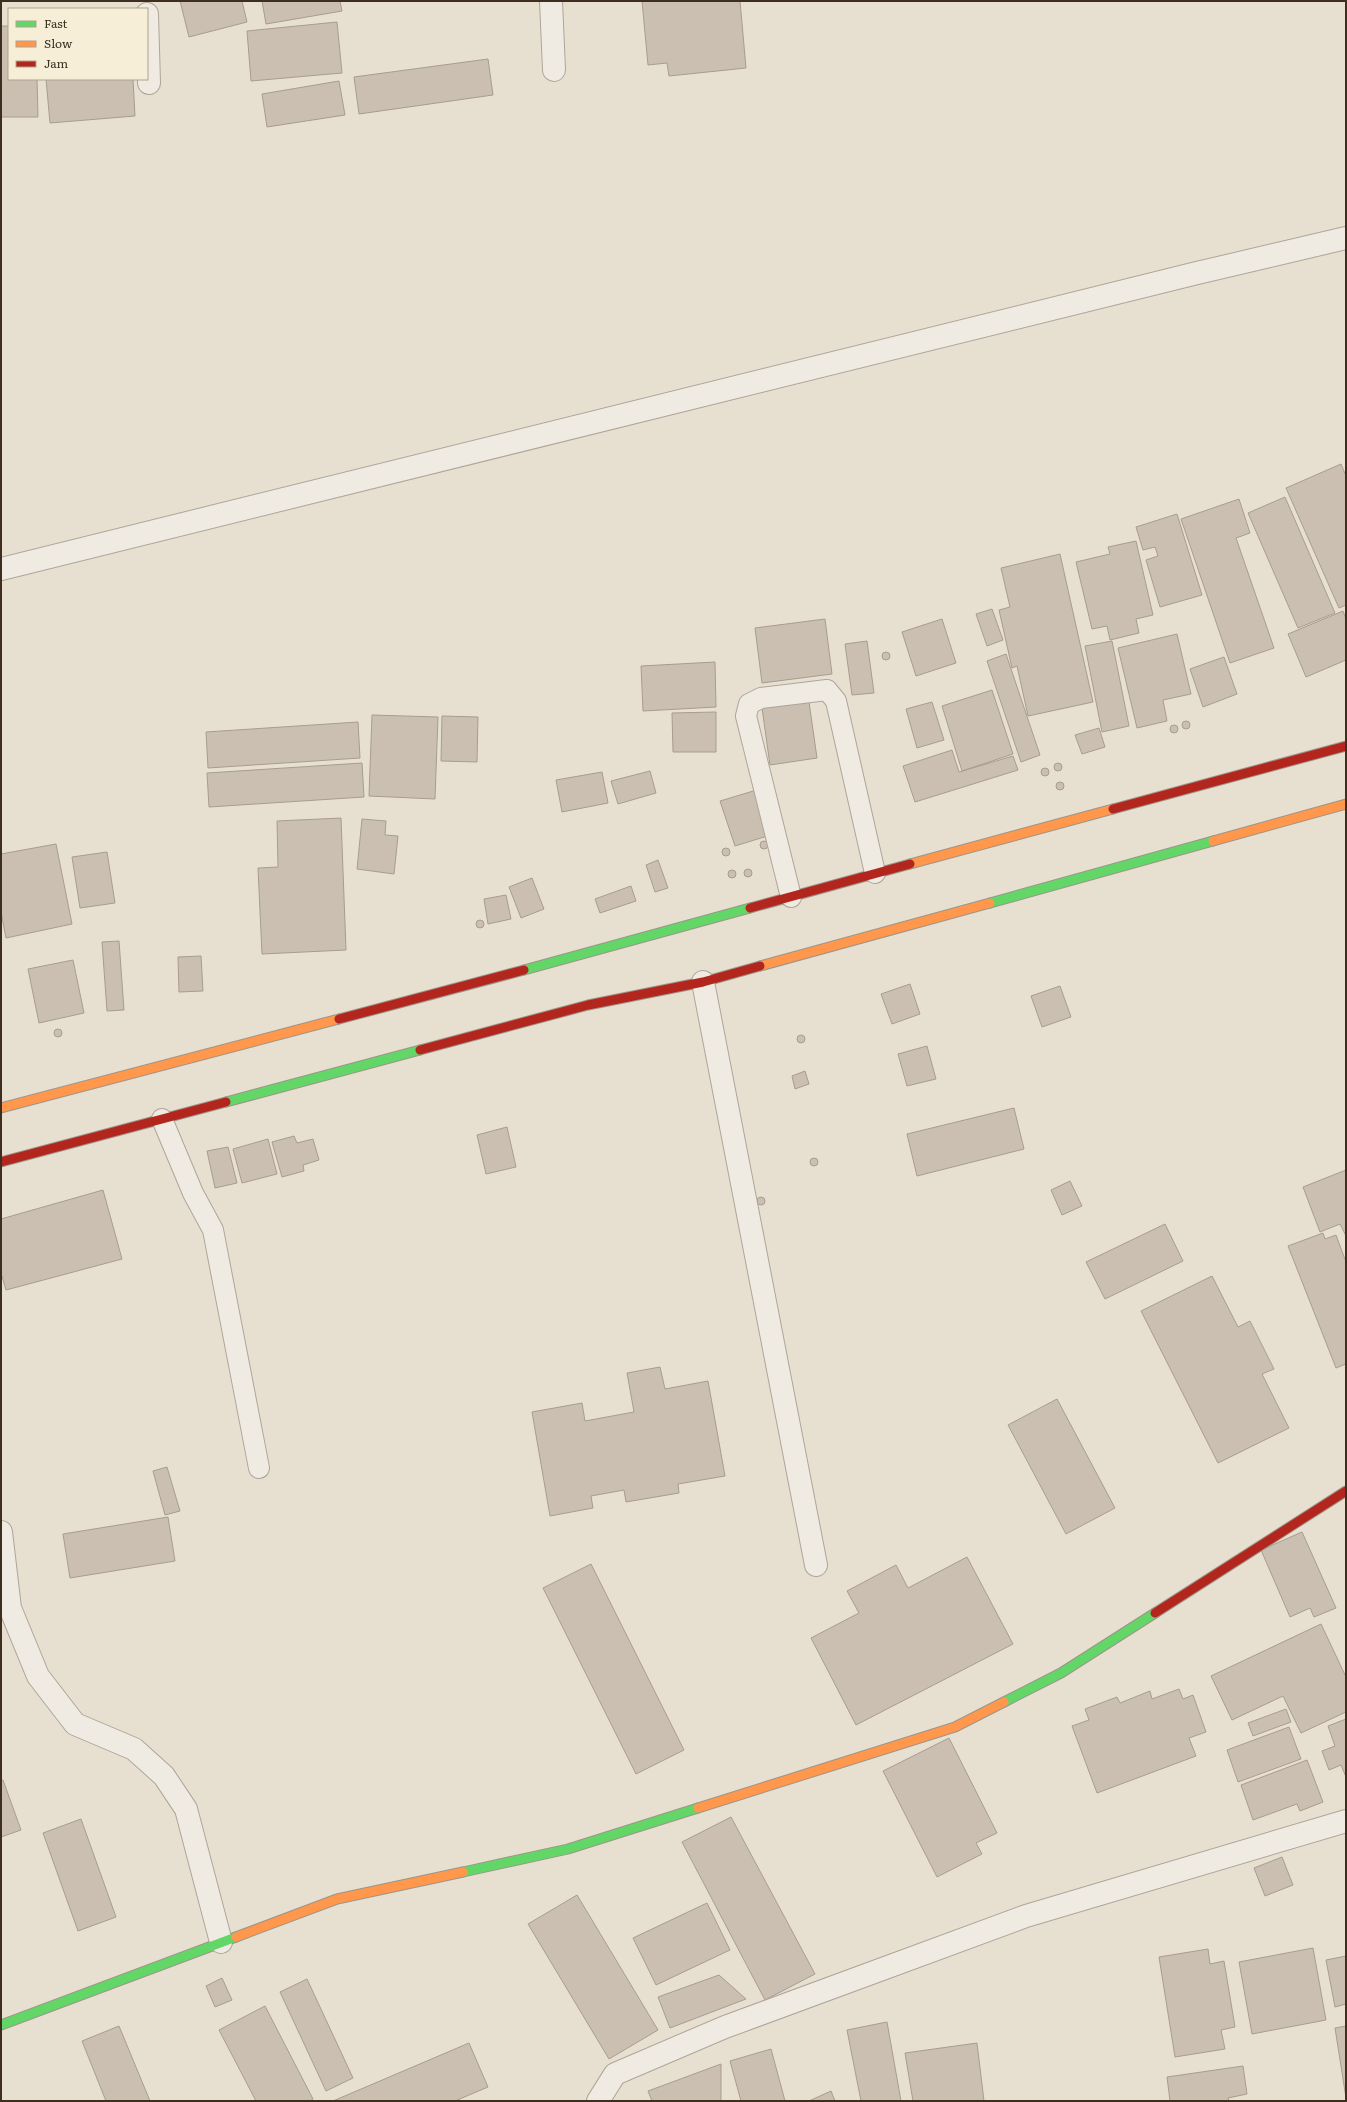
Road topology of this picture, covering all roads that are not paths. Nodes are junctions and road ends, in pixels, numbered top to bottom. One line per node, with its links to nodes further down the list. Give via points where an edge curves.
1 (551, 1): 3 (street)
2 (148, 48): 4 (street)
3 (554, 70)
4 (149, 83)
5 (1346, 238): 6 (street)
6 (1, 569)
7 (1346, 746): 9 (main road)
8 (1346, 804): 11 (main road)
9 (875, 873): 10 (main road); 10 (lane, via 836,701 827,690 761,698 748,704 746,716)
10 (791, 897): 12 (main road, via 653,936)
11 (703, 982): 13 (main road, via 588,1005); 18 (street)
12 (1, 1108)
13 (162, 1119): 14 (main road); 15 (lane, via 192,1193 213,1230)
14 (1, 1162)
15 (259, 1468)
16 (1346, 1491): 20 (main road, via 1061,1673 955,1727 568,1849 337,1899)
17 (1, 1532): 20 (street, via 10,1608 38,1676 75,1724 134,1749 164,1776 186,1809)
18 (816, 1565)
19 (1346, 1821): 22 (street, via 1026,1916 725,2027 615,2074)
20 (221, 1942): 21 (main road)
21 (1, 2025)
22 (598, 2101)

